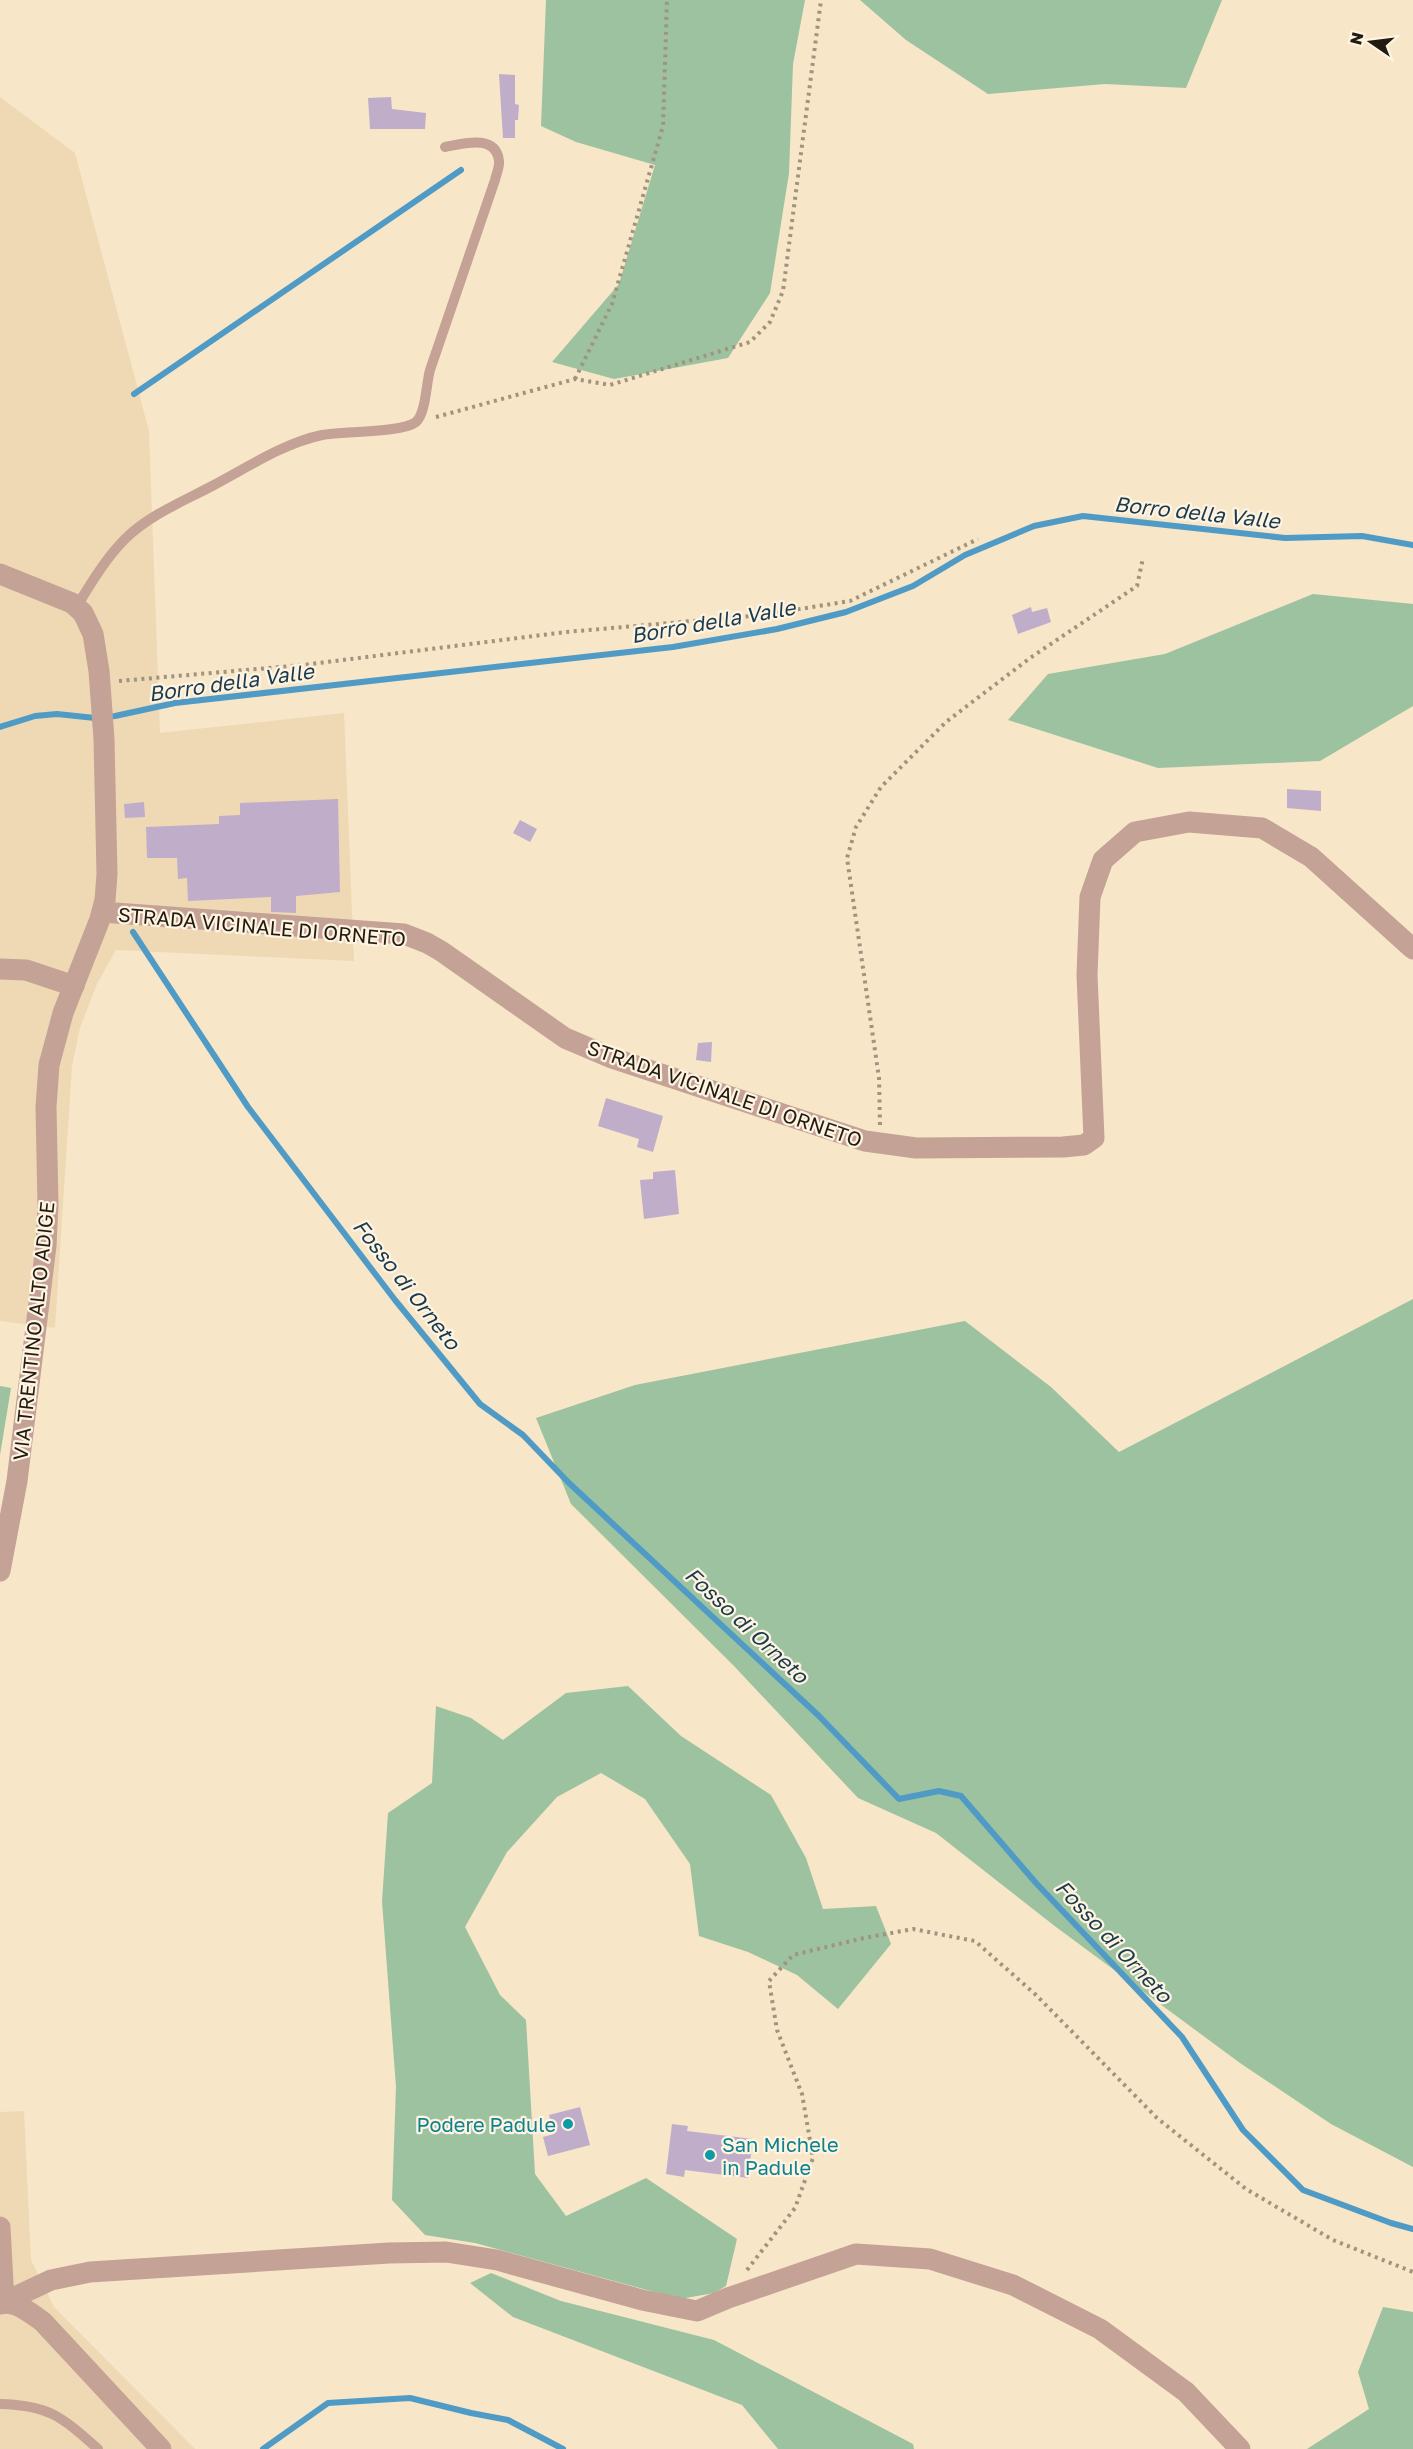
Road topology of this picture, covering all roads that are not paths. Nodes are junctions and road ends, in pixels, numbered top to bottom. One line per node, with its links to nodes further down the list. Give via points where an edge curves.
1 (445, 147): 3 (lane, via 479,141 492,147 499,160 430,370 424,410 415,422 404,427 308,439 171,508 125,538)
2 (0, 574): 3 (street)
3 (77, 606): 4 (street, VIA TRENTINO ALTO ADIGE, via 93,634 100,682 107,874)
4 (102, 912): 5 (street, STRADA VICINALE DI ORNETO, via 404,934 441,951 565,1038 612,1058 865,1141 916,1148 1063,1148 1084,1145 1094,1138 1087,975 1090,897 1102,860 1135,832 1190,822 1262,828 1311,857); 7 (street, VIA TRENTINO ALTO ADIGE)
5 (1413, 949)
6 (0, 969): 7 (street, via 26,970)
7 (74, 986): 8 (street, VIA TRENTINO ALTO ADIGE, via 55,1038 48,1075 45,1257 18,1481)
8 (0, 1571)
9 (0, 2227): 10 (street)
10 (2, 2303): 13 (street, via 21,2307 43,2322); 14 (street, via 51,2280 90,2272 446,2252 498,2260 642,2301 697,2311 856,2254 930,2259 1013,2285 1100,2329 1186,2392)
11 (0, 2404): 12 (lane, via 47,2410)
12 (98, 2449)
13 (161, 2449)
14 (1240, 2449)

